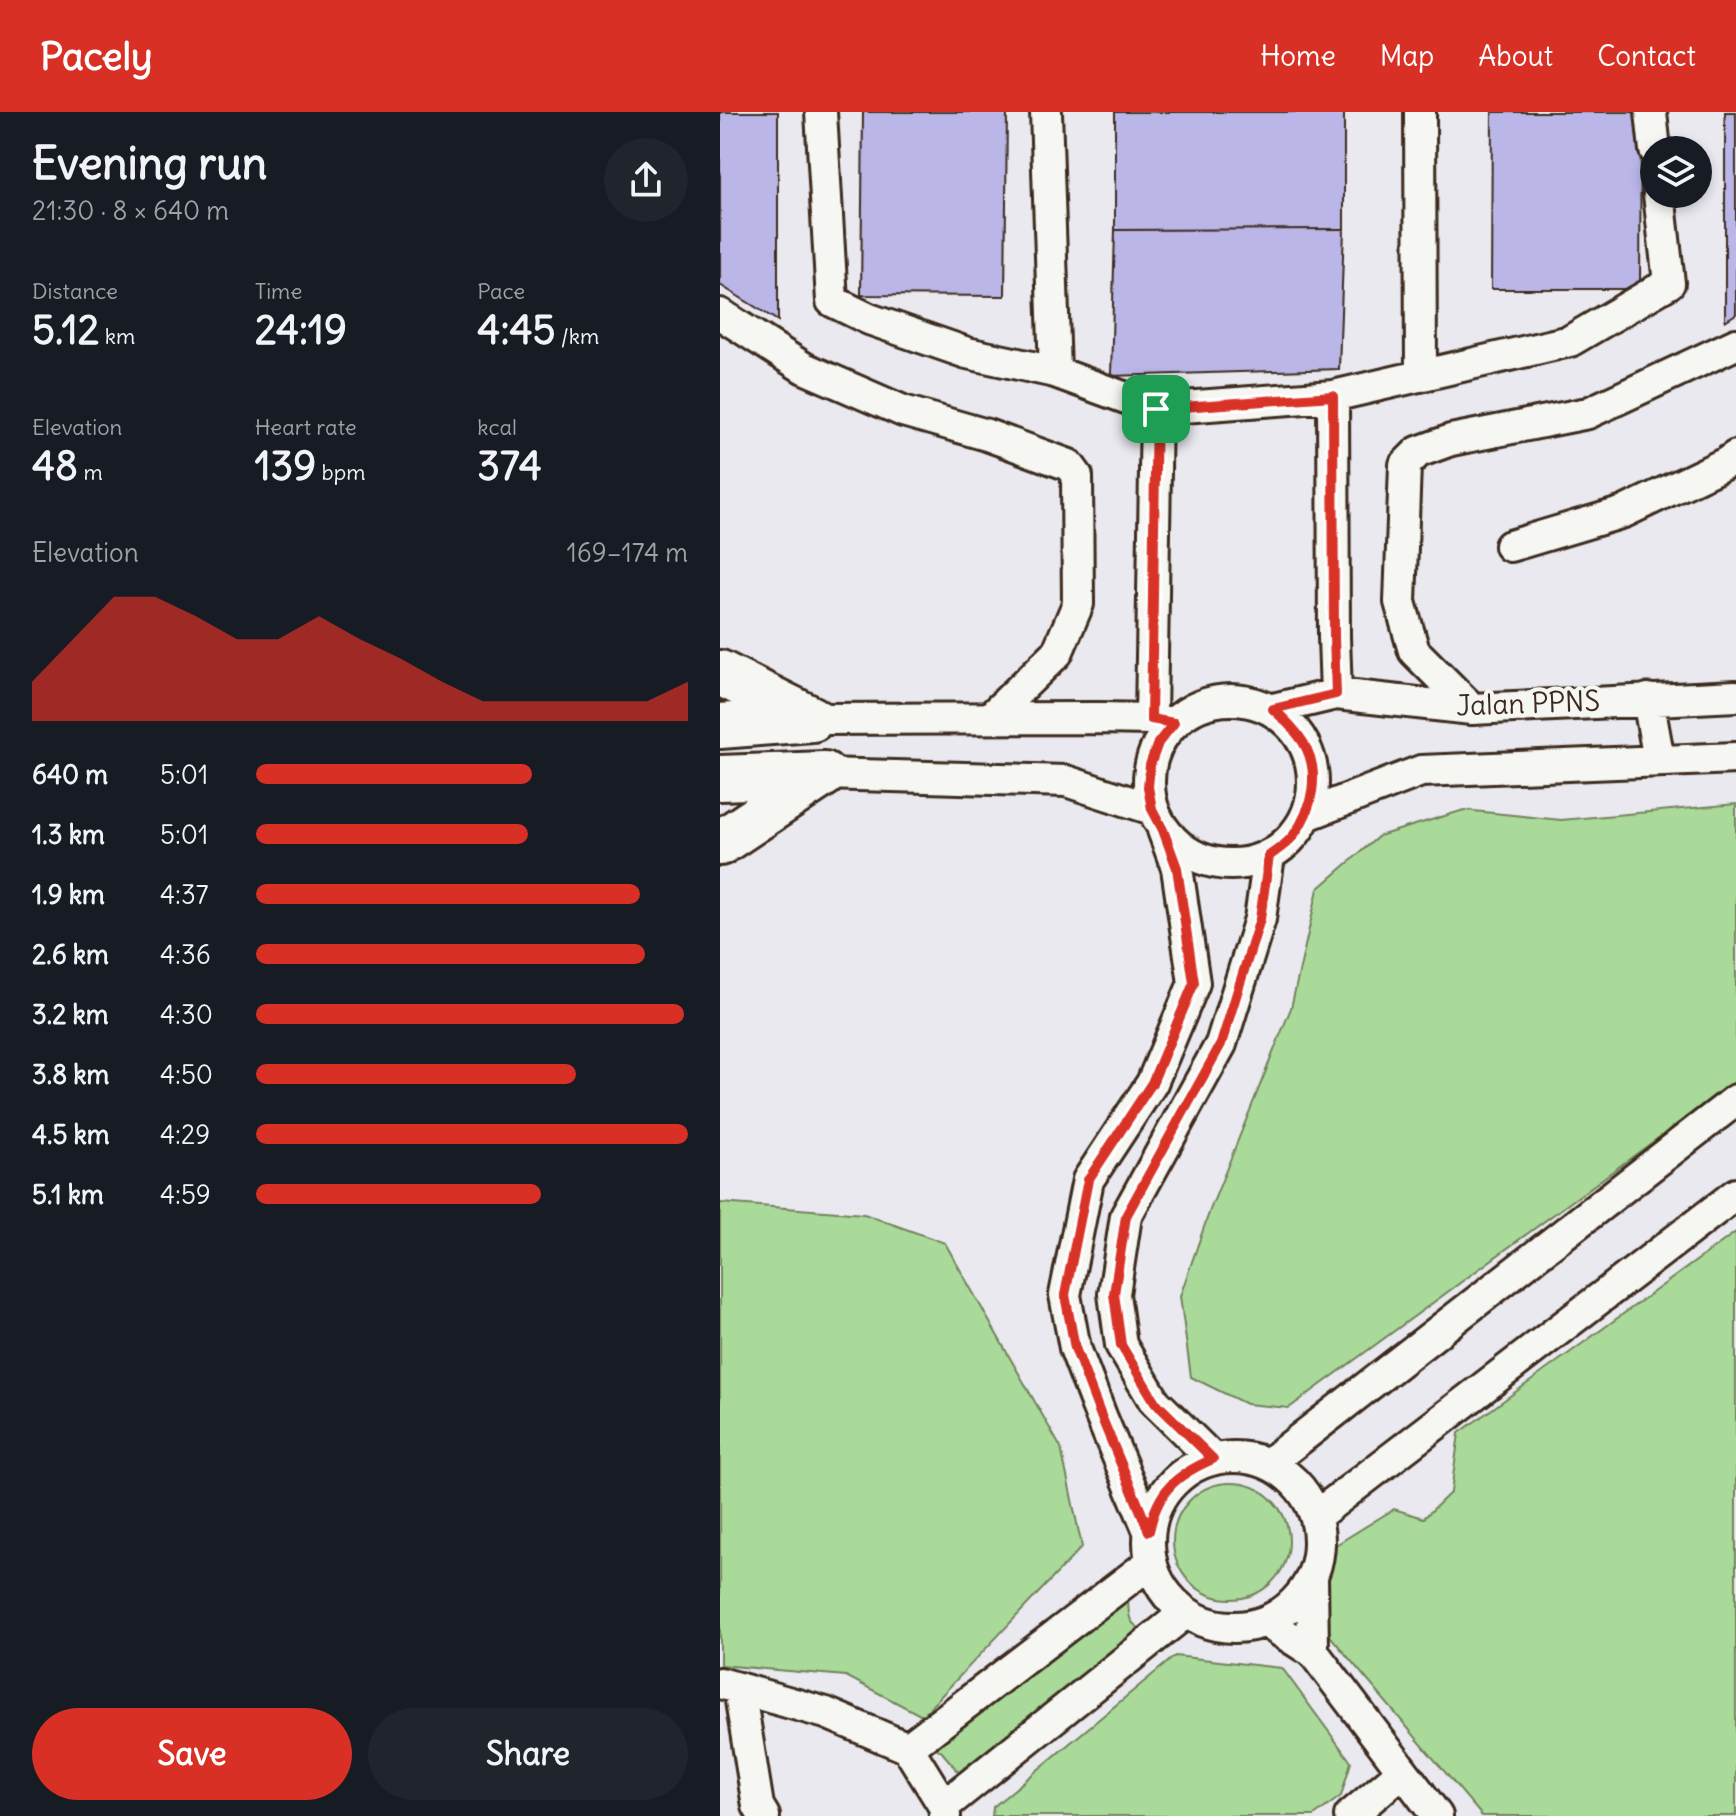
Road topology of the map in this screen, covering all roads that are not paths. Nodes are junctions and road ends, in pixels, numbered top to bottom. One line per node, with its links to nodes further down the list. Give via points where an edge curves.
1 (821, 112): 9 (street, via 832,301 967,353)
2 (1046, 112): 9 (street)
3 (1420, 112): 10 (street)
4 (1651, 112): 5 (street)
5 (1654, 136)
6 (1661, 208): 10 (street, via 1669,283 1570,341)
7 (720, 314): 21 (street, via 804,368 903,411 1069,465 1077,476 1078,604 1057,653)
8 (1736, 344): 20 (street, via 1588,413 1451,440 1418,452 1405,465 1403,615 1414,651)
9 (1055, 372): 12 (street)
10 (1421, 376): 11 (street)
11 (1333, 396): 12 (street); 16 (street)
12 (1156, 409): 23 (street)
13 (1736, 456): 14 (street, via 1624,512)
14 (1510, 546)
15 (720, 673): 22 (highway)
16 (1336, 694): 19 (street, Jalan PPNS); 20 (street, Jalan PPNS)
17 (1736, 696): 18 (street, Jalan PPNS)
18 (1648, 699): 20 (street, Jalan PPNS); 26 (street)
19 (1273, 709): 23 (street, via 1246,700 1209,703); 29 (street, via 1304,744 1312,767)
20 (1472, 709)
21 (991, 717): 22 (street); 23 (street)
22 (795, 720): 24 (highway); 27 (highway)
23 (1163, 721): 30 (street, via 1148,787)
24 (720, 726)
25 (1736, 758): 26 (street)
26 (1659, 760): 29 (street, via 1421,771)
27 (806, 774): 28 (highway); 30 (street, via 1066,781); 31 (highway)
28 (720, 778)
29 (1307, 815): 32 (street, via 1291,839)
30 (1157, 820): 32 (street, via 1179,847 1200,859 1246,864); 38 (street, via 1177,868 1194,983 1152,1083 1088,1180 1065,1295 1075,1348)
31 (720, 843)
32 (1269, 856): 35 (street, via 1260,919 1221,1044 1126,1216 1114,1294 1121,1345 1155,1402)
33 (1736, 1100): 36 (street)
34 (1736, 1194): 37 (street)
35 (1213, 1459): 36 (street); 38 (street, via 1187,1470 1167,1488 1153,1511)
36 (1269, 1463): 37 (street, via 1305,1494)
37 (1316, 1516): 40 (street, via 1320,1548)
38 (1149, 1531): 39 (street)
39 (1150, 1563): 41 (street, via 1157,1583); 45 (street)
40 (1312, 1576): 42 (street, via 1290,1607); 43 (street)
41 (1185, 1613): 42 (street, via 1210,1625 1239,1628); 47 (street)
42 (1266, 1622): 43 (street)
43 (1313, 1652): 46 (street)
44 (730, 1686): 45 (street, via 826,1713); 48 (street)
45 (908, 1748): 47 (street)
46 (1403, 1771): 49 (street); 50 (street)
47 (944, 1811)
48 (764, 1816)
49 (1350, 1816)
50 (1437, 1816)

